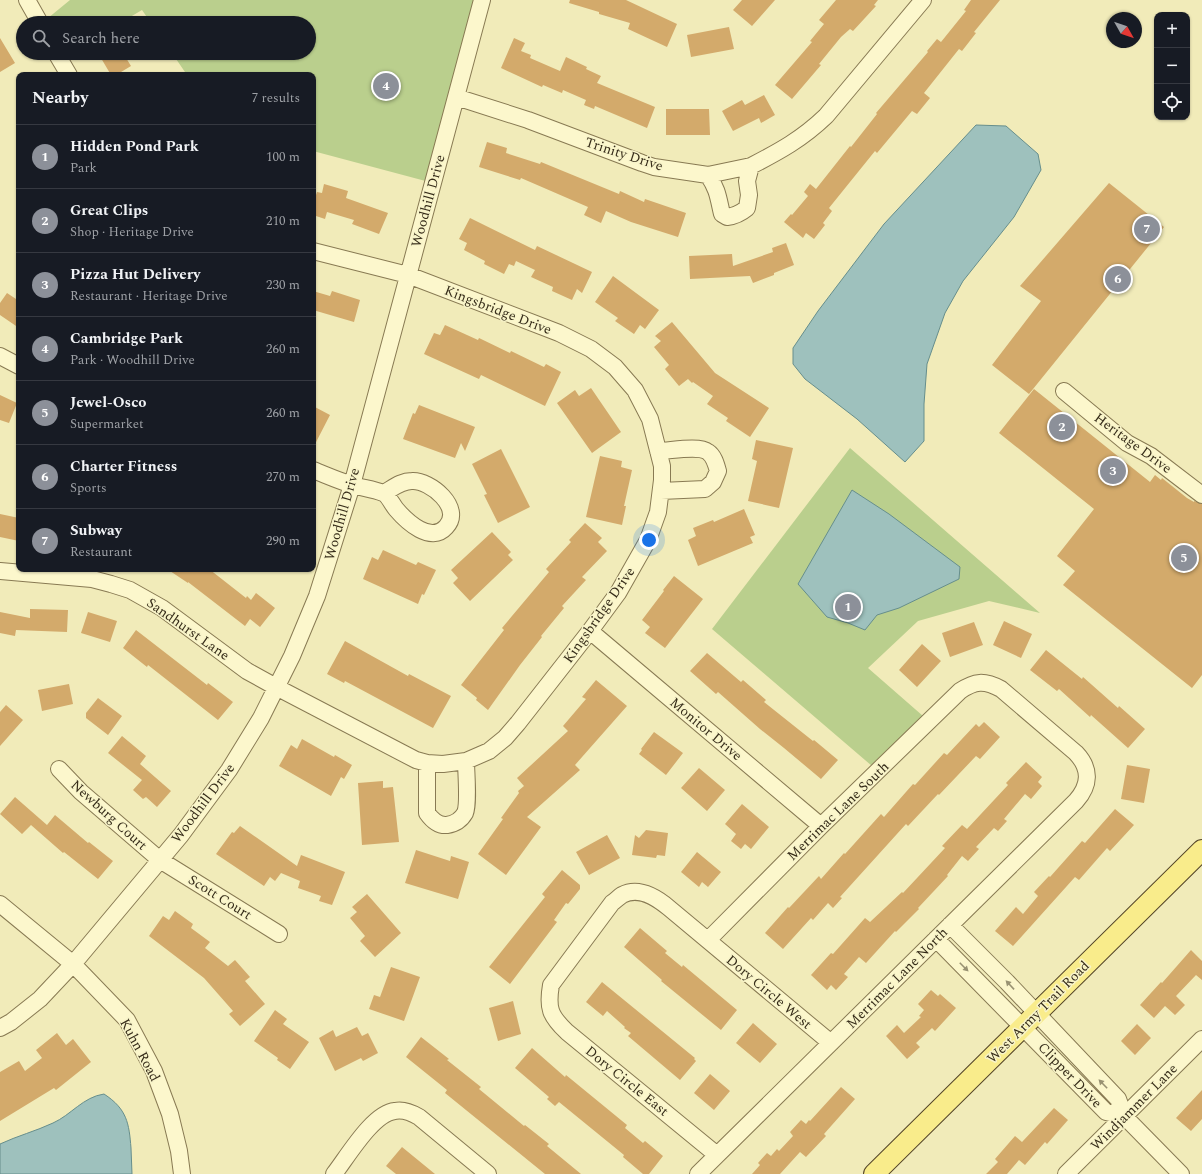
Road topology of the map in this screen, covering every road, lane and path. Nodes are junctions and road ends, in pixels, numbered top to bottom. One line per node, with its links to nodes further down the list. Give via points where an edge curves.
1 (27, 0): 4 (street)
2 (482, 0): 7 (street, Woodhill Drive)
3 (923, 0): 8 (street, via 826,116 790,145)
4 (36, 16)
5 (60, 60): 6 (street)
6 (67, 72)
7 (456, 97): 9 (street, Trinity Drive, via 528,120 642,163); 11 (street, Woodhill Drive)
8 (751, 166): 9 (street); 9 (street, via 747,181 747,208 733,216 727,217 722,214 716,187)
9 (708, 175)
10 (316, 252): 11 (street, Kingsbridge Drive)
11 (408, 275): 15 (street, Kingsbridge Drive, via 559,333 591,349 614,367 635,390 650,419); 17 (street, Woodhill Drive)
12 (0, 356): 13 (street)
13 (16, 364)
14 (1064, 391): 20 (street, Heritage Drive, via 1127,443 1152,456)
15 (658, 452): 18 (street, Kingsbridge Drive, via 662,466); 18 (street, via 701,449 709,452 716,461 718,471 713,482 705,489)
16 (316, 471): 17 (street)
17 (352, 485): 19 (street); 24 (street, Woodhill Drive, via 317,596)
18 (661, 491): 22 (street, Kingsbridge Drive, via 658,512 645,549 618,593)
19 (384, 493)
20 (1202, 495)
21 (0, 571): 24 (street, Sandhurst Lane, via 92,579 130,590 162,608 238,664)
22 (590, 631): 25 (street, Kingsbridge Drive, via 505,738 489,751); 28 (street, Monitor Drive)
23 (970, 684): 28 (street, Merrimac Lane South); 32 (street, Merrimac Lane North, via 992,684 1000,688 1082,759 1087,777 1082,794 1076,801)
24 (276, 687): 26 (street, Kingsbridge Drive, via 398,751); 30 (street, Woodhill Drive, via 261,718 229,770)
25 (466, 761): 26 (street, Kingsbridge Drive); 26 (street, via 464,814 459,821 446,825 434,822 427,813)
26 (427, 763)
27 (59, 769): 30 (street, Newburg Court, via 81,792)
28 (822, 826): 35 (street, Merrimac Lane South)
29 (1202, 850): 38 (main road, West Army Trail Road)
30 (160, 860): 33 (street, Scott Court); 36 (street, Woodhill Drive)
31 (0, 904): 36 (street, Kuhn Road)
32 (950, 925): 34 (street, Merrimac Lane North); 38 (street, Clipper Drive, one-way to 32)
33 (279, 934)
34 (936, 939): 38 (street, Clipper Drive, one-way to 38); 41 (street, Merrimac Lane North)
35 (708, 940): 37 (street, Dory Circle West, via 648,893 634,892 622,895 612,903 551,985); 41 (street, Dory Circle West)
36 (73, 964): 39 (street, Woodhill Drive, via 40,999); 44 (street, Kuhn Road, via 127,1020 154,1071 170,1114)
37 (549, 998): 43 (street, Dory Circle East, via 550,1011 567,1032)
38 (1030, 1021): 42 (street, Clipper Drive, via 1106,1112); 48 (main road, West Army Trail Road)
39 (0, 1028)
40 (1202, 1040): 42 (street, Windjammer Lane)
41 (831, 1043): 43 (street, Merrimac Lane North)
42 (1124, 1116): 49 (street, Windjammer Lane); 50 (street)
43 (717, 1155): 47 (street, Merrimac Lane North)
44 (182, 1174)
45 (334, 1174): 46 (street, via 369,1127 385,1114 396,1110 407,1111 419,1117)
46 (488, 1174)
47 (698, 1174)
48 (874, 1174)
49 (1066, 1174)
50 (1181, 1174)

